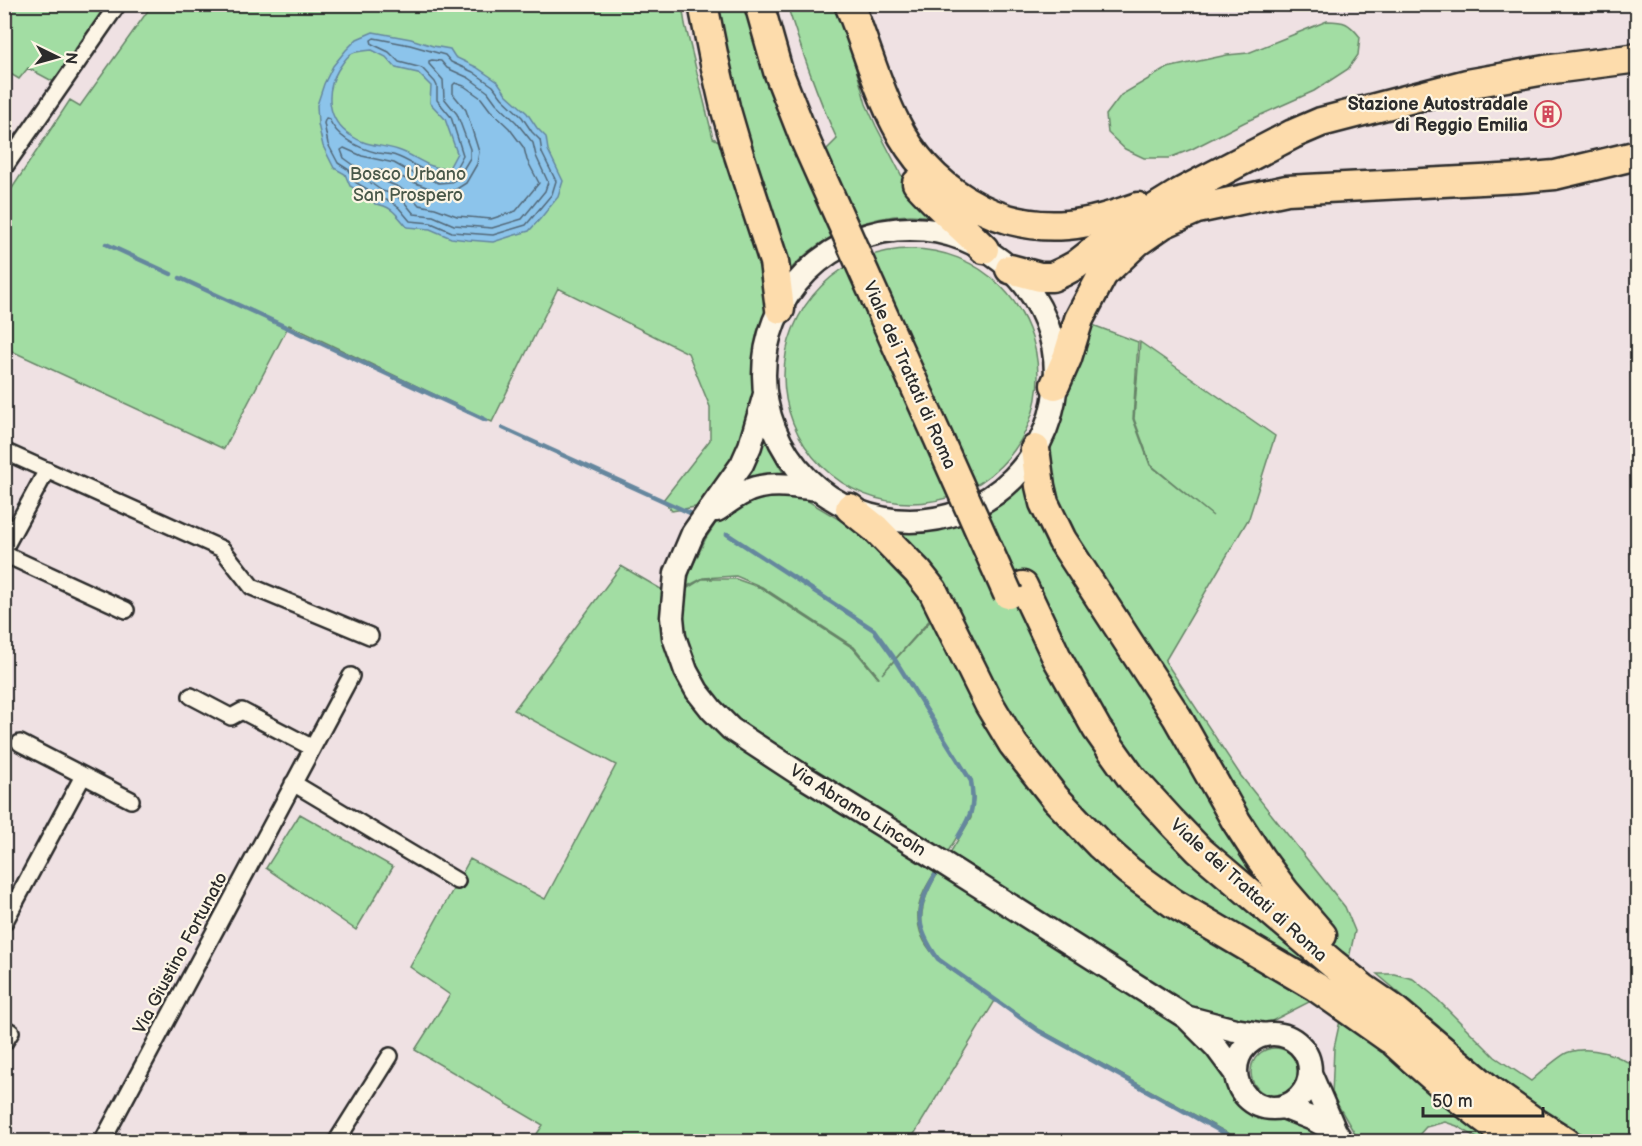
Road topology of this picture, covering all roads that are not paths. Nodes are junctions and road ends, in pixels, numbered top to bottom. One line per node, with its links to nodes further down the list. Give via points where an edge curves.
1 (118, 4): 9 (street)
2 (703, 4): 13 (highway, via 725,107 774,262)
3 (759, 4): 7 (highway, Viale dei Trattati di Roma, via 778,71)
4 (777, 4): 7 (highway, Viale dei Trattati di Roma)
5 (848, 4): 10 (highway, via 886,105 906,142 934,177 970,203 1011,220 1069,225 1109,218); 11 (highway, via 875,103 891,141 915,181)
6 (1638, 58): 10 (highway, via 1467,84 1321,122)
7 (813, 136): 23 (highway, Viale dei Trattati di Roma)
8 (1638, 155): 14 (highway, via 1555,175 1287,190 1197,209 1163,224 1103,274 1079,319)
9 (4, 168)
10 (1180, 193): 12 (highway, via 1122,229 1076,265 1052,277)
11 (984, 249): 12 (street); 13 (street, via 928,230 869,235 841,246 817,263 796,284)
12 (1010, 269): 14 (street, via 1046,322 1054,353)
13 (780, 309): 15 (street, via 765,359)
14 (1055, 385): 16 (street, via 1049,418)
15 (765, 394): 19 (street, via 783,447); 21 (street, Via Abramo Lincoln, via 742,464)
16 (1035, 449): 20 (street, via 1007,484 982,502 954,514 901,521); 35 (highway, via 1044,502 1062,540 1177,717 1242,830 1285,892)
17 (4, 451): 18 (street)
18 (47, 470): 22 (street); 25 (street, via 222,549 252,586)
19 (819, 489): 20 (street); 21 (street, Via Abramo Lincoln, via 759,487)
20 (850, 508): 39 (highway, via 882,535 933,591 1013,744 1056,799 1100,845 1173,903 1316,987)
21 (706, 517): 36 (street, Via Abramo Lincoln, via 693,533 676,573 672,617 674,637 686,671 712,710 731,729 804,777)
22 (4, 552): 24 (street)
23 (1016, 590): 35 (highway, Viale dei Trattati di Roma, via 1097,729 1144,792 1199,850 1333,964); 39 (highway, Viale dei Trattati di Roma, via 1033,650 1060,702 1110,778 1165,841)
24 (126, 610)
25 (370, 636)
26 (351, 676): 29 (street, Via Giustino Fortunato)
27 (191, 696): 29 (street, via 231,717 242,711)
28 (20, 743): 30 (street)
29 (311, 747): 31 (street, Via Giustino Fortunato)
30 (84, 776): 32 (street); 34 (street)
31 (293, 783): 33 (street); 46 (street, Via Giustino Fortunato)
32 (131, 800)
33 (457, 881)
34 (4, 923)
35 (1392, 1008): 49 (highway, Viale dei Trattati di Roma, via 1492,1092)
36 (1186, 1017): 38 (street, Via Abramo Lincoln); 43 (street, Via Abramo Lincoln)
37 (4, 1028): 40 (street, via 11,1032)
38 (1266, 1035): 42 (street, Via Abramo Lincoln, via 1293,1040 1306,1055); 43 (street, via 1244,1048)
39 (1390, 1039): 48 (highway, Viale dei Trattati di Roma, via 1456,1096)
40 (4, 1043)
41 (390, 1056): 47 (street)
42 (1310, 1073): 44 (street, via 1302,1094); 45 (street, Via Abramo Lincoln)
43 (1236, 1074): 44 (street, Via Abramo Lincoln, via 1238,1084 1252,1102 1261,1107)
44 (1283, 1107): 45 (street, Via Abramo Lincoln, via 1313,1119)
45 (1338, 1136)
46 (102, 1142)
47 (336, 1142)
48 (1518, 1142)
49 (1566, 1142)

